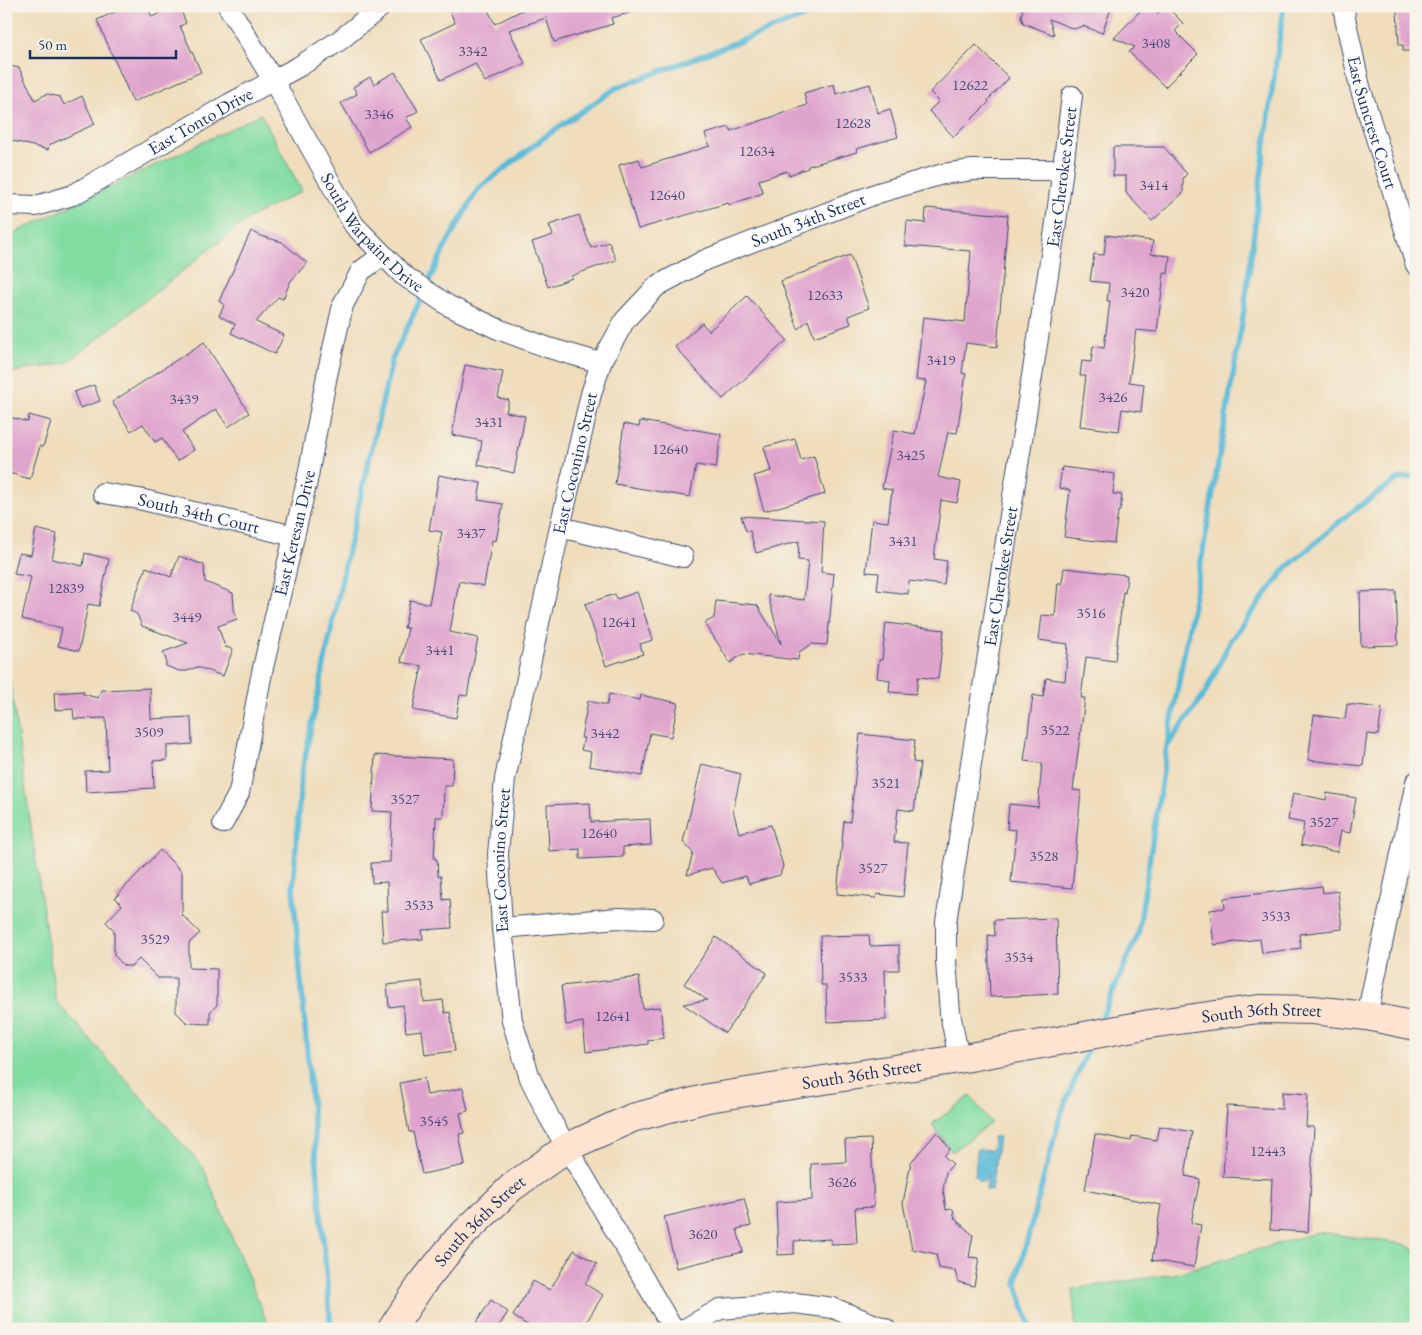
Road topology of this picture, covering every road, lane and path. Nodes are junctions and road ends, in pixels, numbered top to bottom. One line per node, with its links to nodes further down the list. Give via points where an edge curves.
1 (228, 6): 4 (street, South Warpaint Drive)
2 (382, 6): 4 (street, East Tonto Drive, via 340,40)
3 (1344, 6): 9 (street, East Suncrest Court, via 1360,87)
4 (273, 80): 7 (street, East Tonto Drive, via 73,195 36,206); 8 (street, South Warpaint Drive, via 354,225)
5 (1072, 96): 6 (street, East Cherokee Street)
6 (1062, 170): 10 (street, South 34th Street, via 972,170 943,174 878,193 705,260 657,286 625,320); 21 (street, East Cherokee Street, via 946,922 950,1013)
7 (6, 205)
8 (383, 254): 10 (street, South Warpaint Drive, via 403,275 449,306 498,330); 13 (street, East Keresan Drive, via 361,271 343,305)
9 (1416, 265)
10 (601, 363): 12 (street, East Coconino Street)
11 (103, 493): 13 (street, South 34th Court)
12 (560, 527): 14 (street); 18 (street, East Coconino Street, via 504,779 498,854)
13 (294, 536): 16 (street, East Keresan Drive, via 262,672 239,793)
14 (683, 557)
15 (1416, 782): 19 (street)
16 (223, 822)
17 (653, 919): 18 (street, via 618,918)
18 (502, 928): 22 (street, East Coconino Street, via 512,1021 530,1078 548,1116)
19 (1366, 1016): 20 (street, South 36th Street); 21 (street, South 36th Street, via 1313,1010 1259,1009 1150,1024)
20 (1416, 1026)
21 (959, 1059): 22 (street, South 36th Street, via 708,1098 632,1118)
22 (568, 1147): 23 (street, South 36th Street, via 512,1187 458,1239 421,1285); 24 (street, East Coconino Street)
23 (392, 1329)
24 (673, 1329)
25 (685, 1329): 26 (street, via 720,1309 795,1303 833,1308)
26 (886, 1329)

